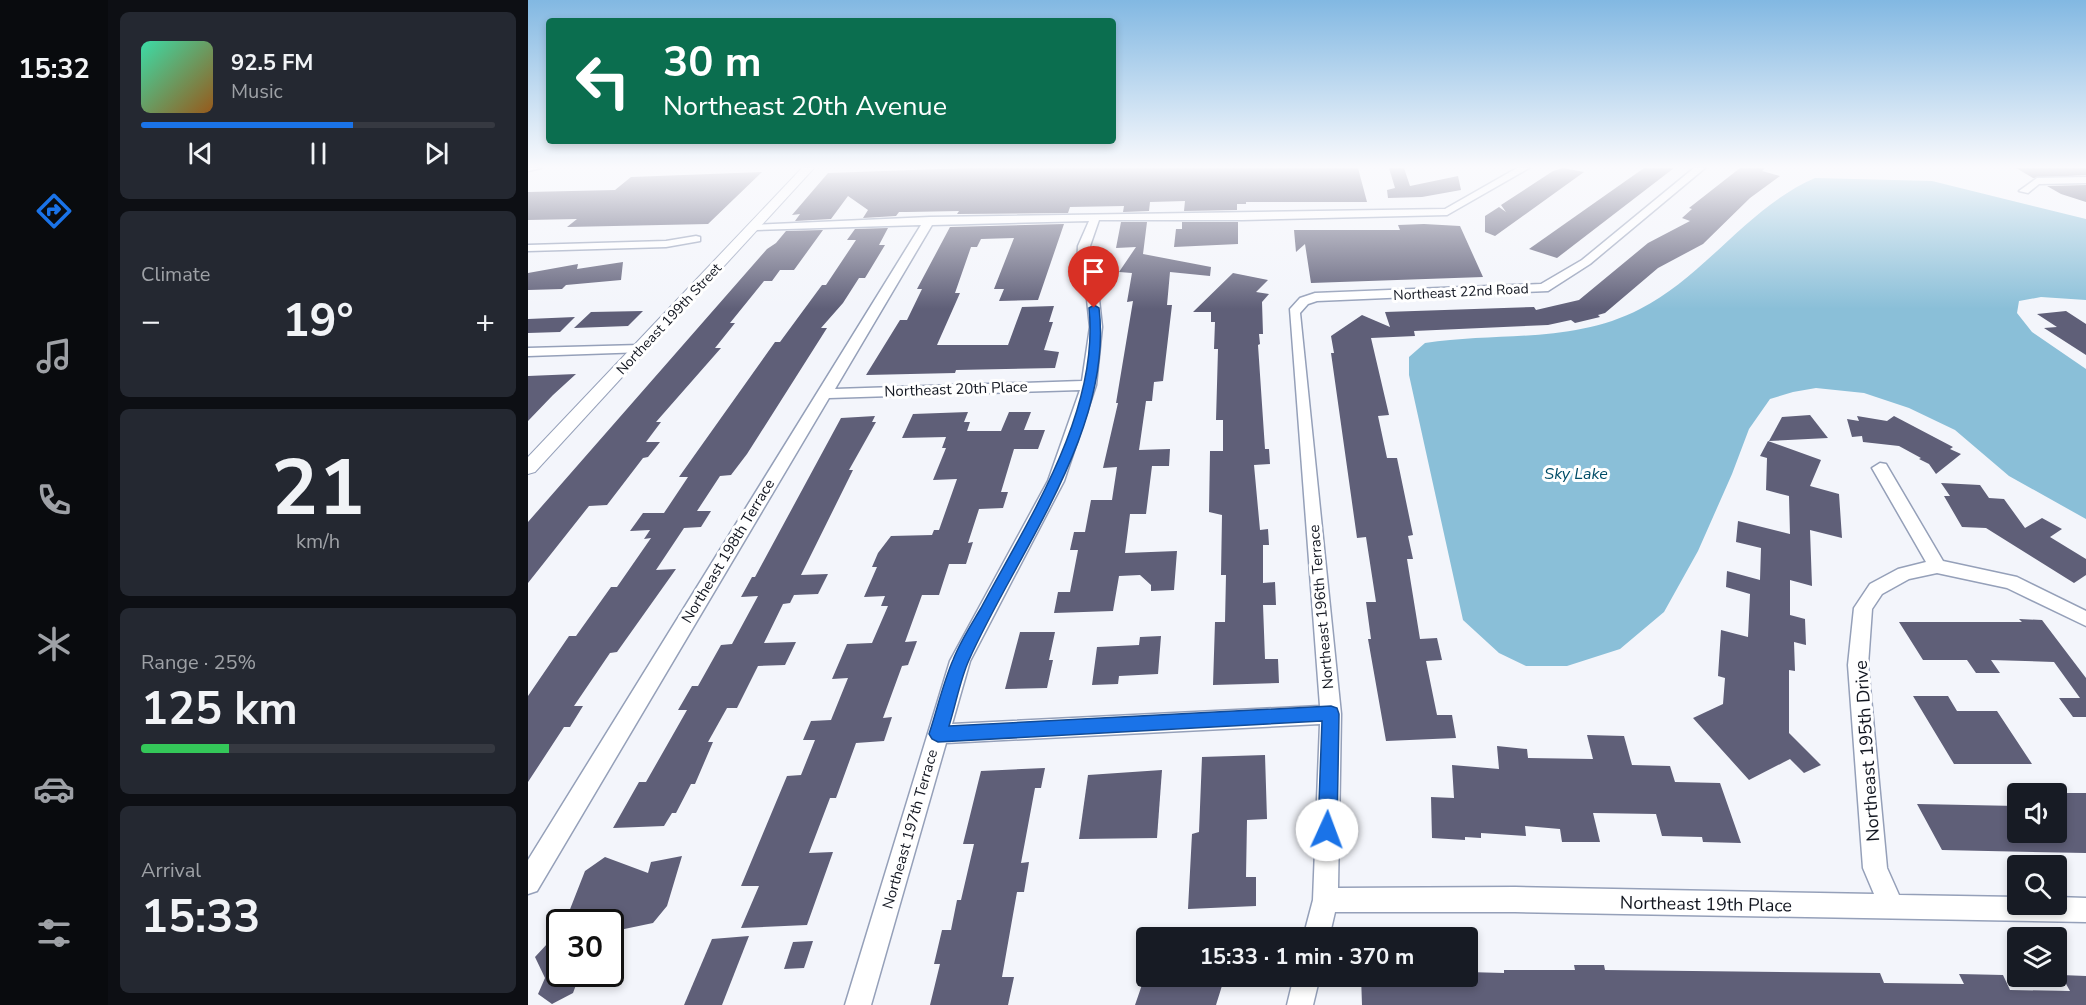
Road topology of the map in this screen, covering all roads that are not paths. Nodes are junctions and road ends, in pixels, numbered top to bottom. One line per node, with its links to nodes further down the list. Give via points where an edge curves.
1 (767, 215): 6 (street, Northeast 199th Street)
2 (1277, 215): 4 (street)
3 (1643, 215): 9 (street, Northeast 22nd Road, via 1586,262 1544,288 1315,297 1304,301)
4 (1095, 218): 5 (street); 12 (street, Northeast 197th Terrace, via 1083,257 1096,327)
5 (930, 220): 6 (street); 13 (street, Northeast 198th Terrace)
6 (756, 227): 10 (street, Northeast 199th Street)
7 (528, 242): 8 (street, via 696,238 666,244)
8 (528, 248)
9 (1294, 312): 18 (street, Northeast 196th Terrace)
10 (640, 349): 11 (street); 14 (street, Northeast 199th Street)
11 (528, 352)
12 (1089, 385): 13 (street, Northeast 20th Place); 19 (street, Northeast 197th Terrace, via 1056,481 960,661)
13 (823, 394): 20 (street, Northeast 198th Terrace)
14 (528, 468)
15 (1880, 468): 16 (street)
16 (1937, 567): 17 (street, via 2011,582); 22 (street, Northeast 195th Drive, via 1904,574 1875,589 1863,608 1858,665 1875,868)
17 (2086, 619)
18 (1331, 714): 19 (street); 21 (street, Northeast 196th Terrace)
19 (938, 734): 26 (street, Northeast 197th Terrace)
20 (528, 882)
21 (1325, 900): 22 (street, Northeast 19th Place, via 1429,898); 24 (street, Northeast 196th Terrace)
22 (1893, 908): 23 (street, Northeast 19th Place)
23 (2086, 910)
24 (1319, 927)
25 (1304, 987): 27 (street)
26 (858, 1005)
27 (1300, 1005)

